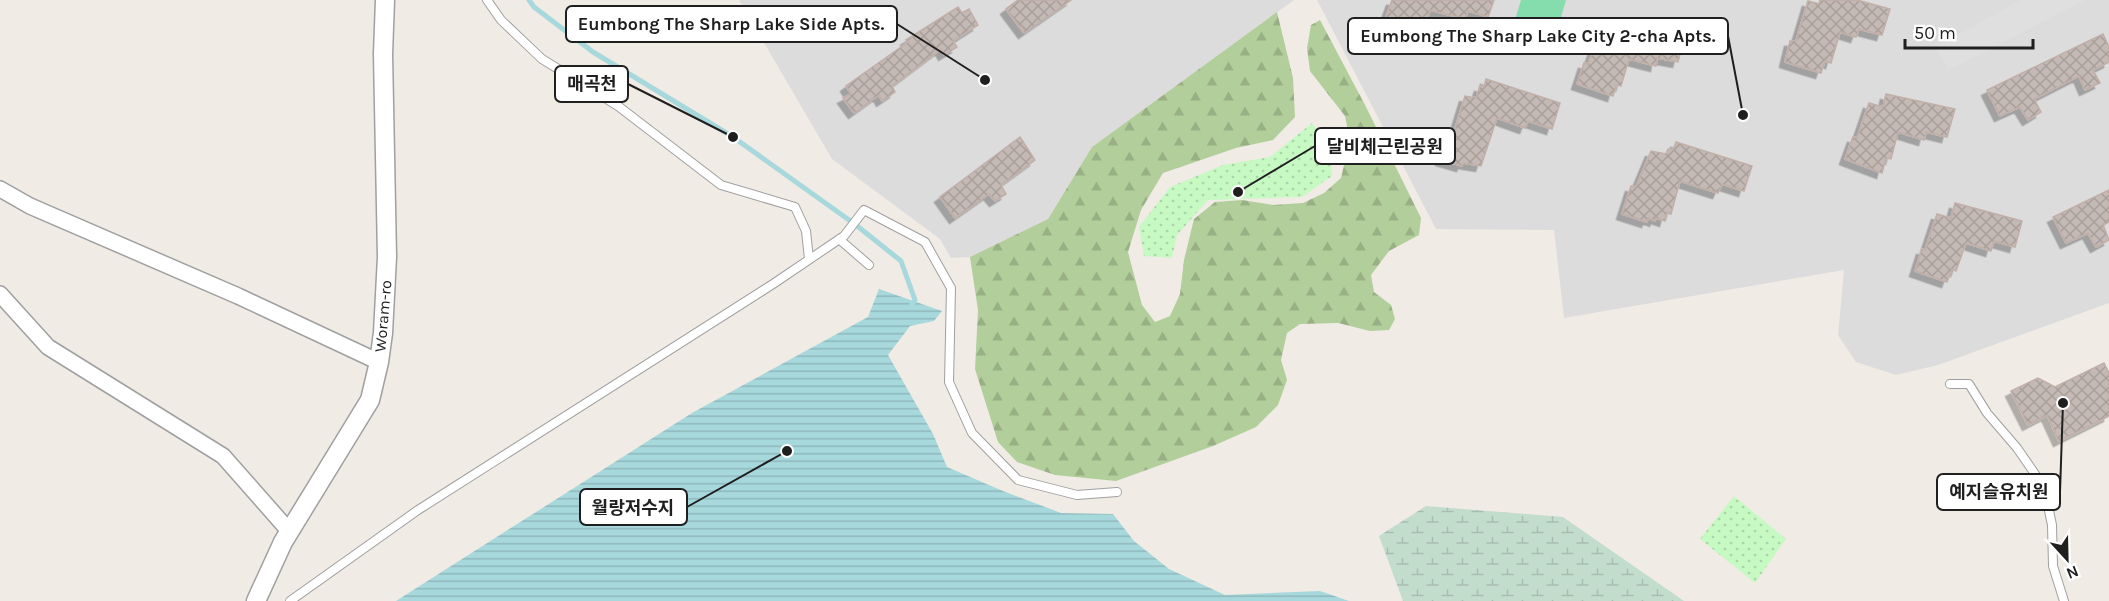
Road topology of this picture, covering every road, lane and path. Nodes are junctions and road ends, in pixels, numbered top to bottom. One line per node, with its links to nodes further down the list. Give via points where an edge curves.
1 (385, 0): 8 (street, Woram-ro, via 387,257)
2 (487, 0): 5 (lane, via 501,20 542,59 618,106 721,185 795,207 806,231)
3 (0, 189): 8 (street, via 30,206)
4 (839, 239): 5 (lane); 6 (lane); 10 (lane, via 864,210 925,242 951,288 949,382 972,433 1018,480 1077,495)
5 (810, 259): 13 (lane, via 418,510)
6 (869, 265)
7 (0, 294): 11 (street, via 48,347 223,456)
8 (379, 362): 11 (street, Woram-ro, via 370,400)
9 (1950, 384): 14 (lane, via 1969,384 2044,487 2052,525 2053,566)
10 (1117, 492)
11 (290, 532): 12 (street, Woram-ro)
12 (256, 601)
13 (290, 601)
14 (2064, 601)

